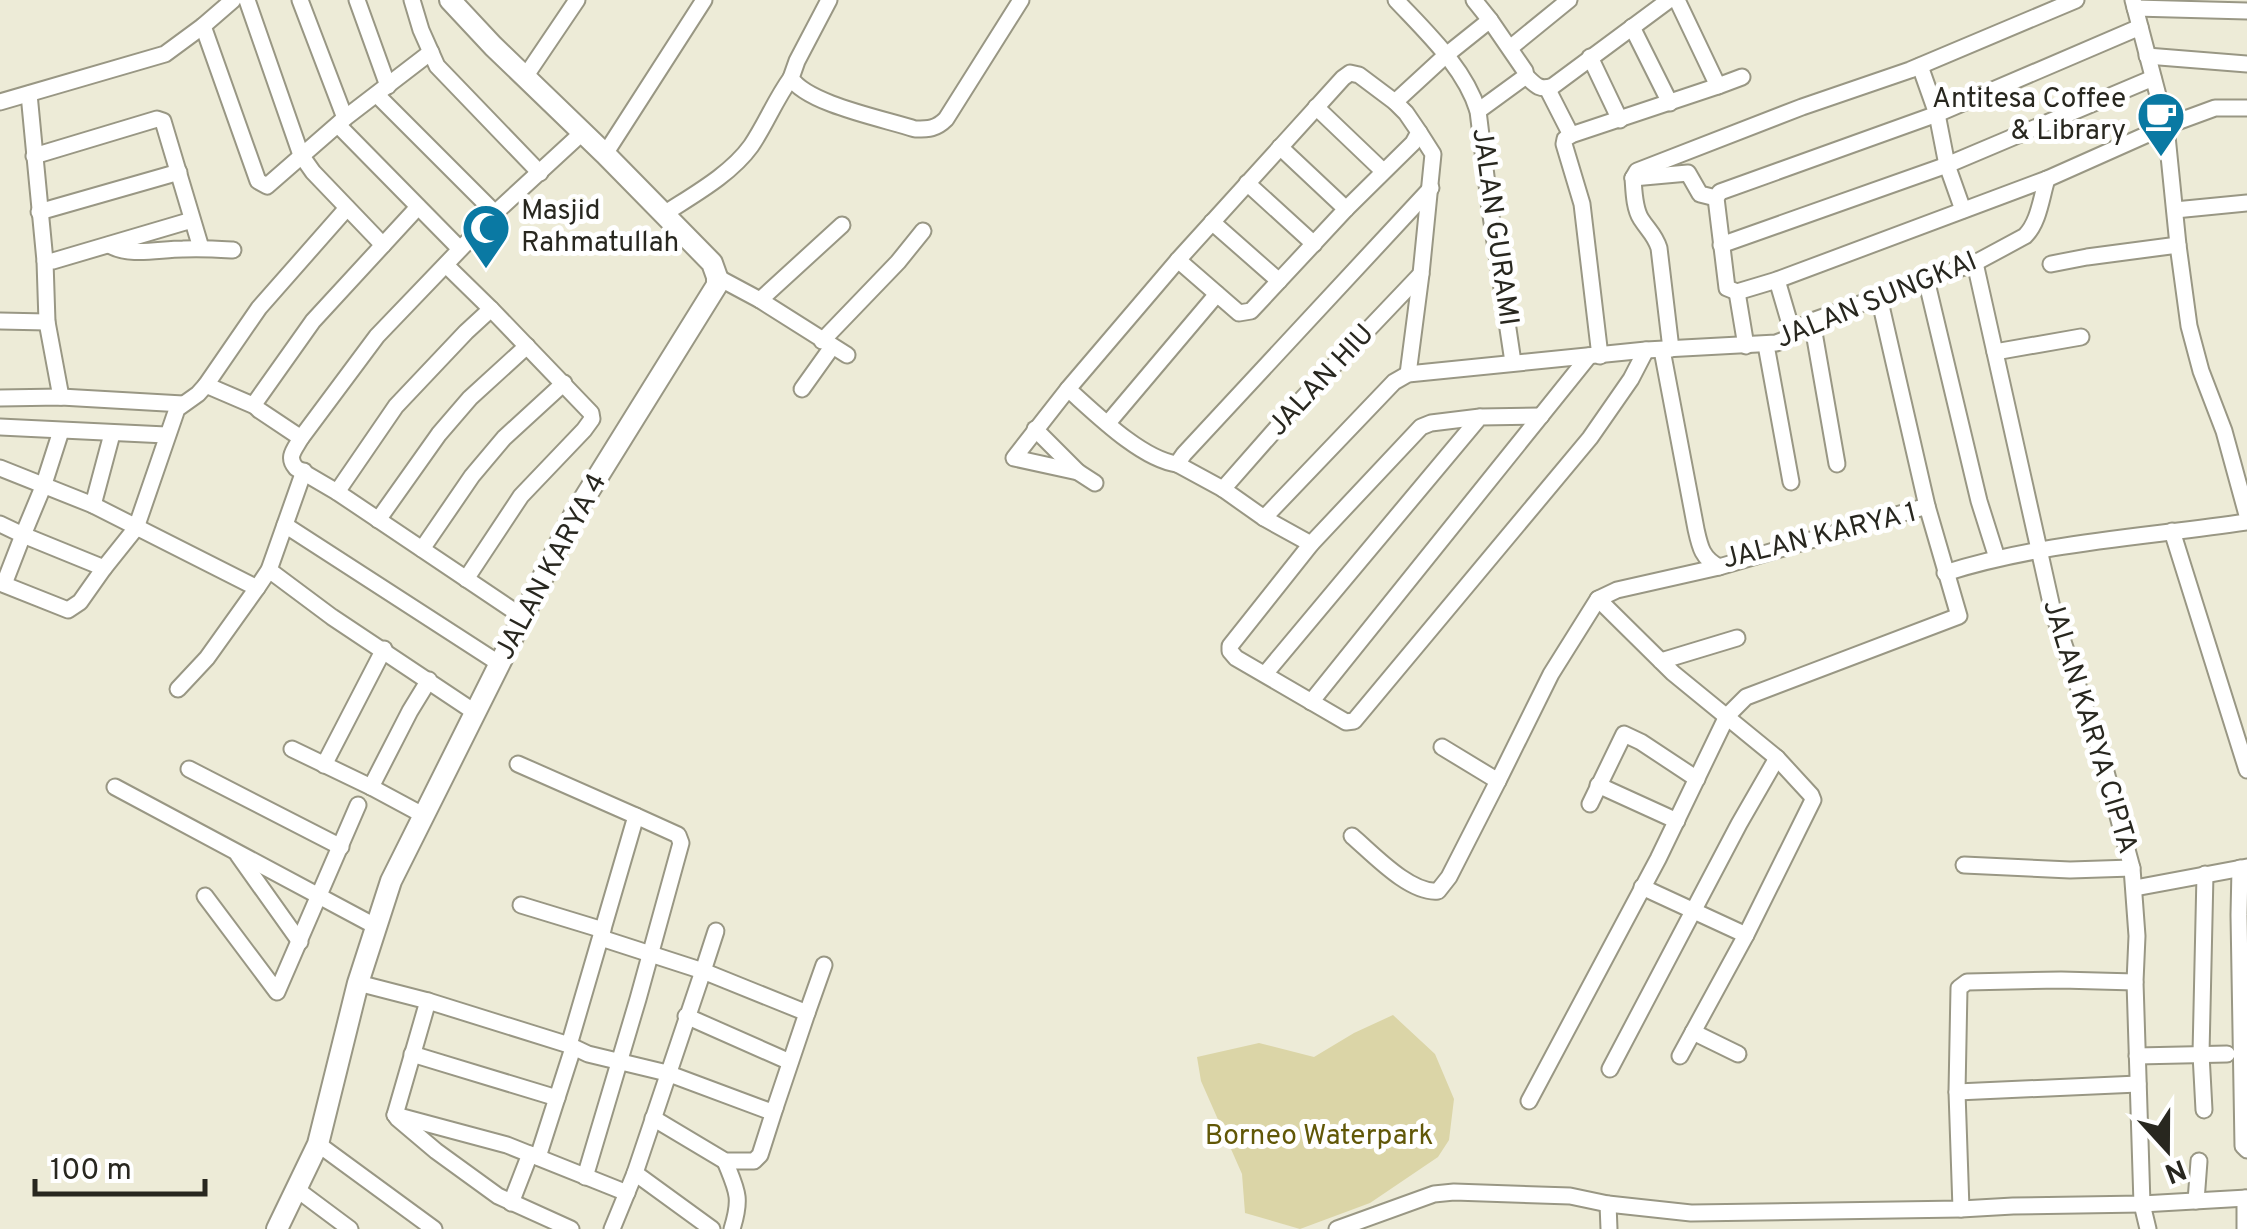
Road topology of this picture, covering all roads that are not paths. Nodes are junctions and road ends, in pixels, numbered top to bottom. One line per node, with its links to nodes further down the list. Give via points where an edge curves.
1 (233, 0): 21 (street)
2 (247, 0): 55 (street)
3 (300, 0): 48 (street)
4 (356, 0): 38 (street)
5 (412, 0): 25 (street)
6 (450, 0): 32 (main road)
7 (576, 0): 32 (street)
8 (704, 0): 54 (street)
9 (829, 0): 34 (street)
10 (1021, 0): 34 (street, via 946,120 931,129 824,101)
11 (1396, 0): 26 (street, JALAN GURAMI)
12 (1474, 0): 20 (street)
13 (1569, 0): 18 (street)
14 (1668, 0): 22 (street)
15 (1677, 0): 36 (street)
16 (2076, 0): 30 (street)
17 (2134, 4): 19 (street); 23 (street)
18 (1548, 6): 24 (street)
19 (2247, 11)
20 (1490, 20): 24 (street); 26 (street)
21 (204, 26): 39 (street, via 165,54); 55 (street, via 258,181 272,183)
22 (1632, 26): 28 (street); 42 (street)
23 (2140, 27): 27 (street); 46 (street)
24 (1510, 48): 31 (street)
25 (430, 52): 38 (street); 60 (street)
26 (1445, 56): 41 (street); 45 (street, JALAN GURAMI)
27 (2147, 56): 29 (street); 35 (street)
28 (1590, 57): 37 (street); 47 (street)
29 (2247, 64)
30 (1920, 66): 46 (street); 61 (street, via 1637,170)
31 (1526, 76): 37 (street); 45 (street)
32 (525, 77): 50 (main road)
33 (1742, 77): 36 (street)
34 (791, 78): 74 (street, via 749,149)
35 (2153, 78): 49 (street); 57 (street)
36 (1718, 86): 42 (street)
37 (1547, 88): 52 (street)
38 (382, 90): 48 (street); 73 (street)
39 (29, 94): 40 (street); 56 (street)
40 (0, 102)
41 (1395, 102): 43 (street, via 1350,73); 51 (street)
42 (1670, 103): 47 (street)
43 (1316, 108): 53 (street); 58 (street)
44 (2247, 108): 49 (street, via 2215,108)
45 (1478, 111): 114 (street, JALAN GURAMI)
46 (1937, 114): 57 (street); 65 (street)
47 (1620, 120): 52 (street)
48 (341, 122): 55 (street); 67 (street)
49 (2166, 126): 62 (street); 71 (street)
50 (583, 132): 54 (main road); 60 (street)
51 (1420, 132): 58 (street); 64 (street, via 1434,154)
52 (1571, 135): 113 (street, via 1564,144 1582,204)
53 (1280, 147): 63 (street); 69 (street)
54 (605, 154): 74 (main road)
55 (301, 155): 68 (street)
56 (34, 156): 59 (street, via 157,119 166,127); 72 (street)
57 (1947, 165): 70 (street); 82 (street)
58 (1383, 171): 69 (street)
59 (179, 172): 72 (street); 75 (street)
60 (540, 173): 73 (street)
61 (1633, 178): 65 (street, via 1688,173 1700,194); 111 (street, JALAN KARYA 1, via 1640,218 1659,248)
62 (2046, 180): 70 (street); 89 (street, JALAN SUNGKAI, via 2031,231)
63 (1247, 183): 76 (street); 80 (street)
64 (1431, 188): 92 (street); 133 (street)
65 (1716, 198): 82 (street)
66 (2247, 203): 71 (street)
67 (418, 207): 81 (street); 85 (street)
68 (347, 208): 81 (street); 117 (street, via 259,308)
69 (1346, 209): 80 (street)
70 (1963, 210): 95 (street)
71 (2175, 210): 83 (street)
72 (39, 212): 88 (street)
73 (495, 213): 85 (street)
74 (664, 214): 93 (main road)
75 (192, 220): 79 (street); 84 (street)
76 (1212, 222): 87 (street); 96 (street)
77 (842, 225): 100 (street)
78 (923, 231): 110 (street)
79 (110, 244): 84 (street, via 140,252); 88 (street)
80 (1314, 244): 96 (street)
81 (384, 245): 123 (street, via 313,321)
82 (1721, 245): 97 (street, via 1727,288)
83 (2178, 245): 90 (street); 146 (street, via 2200,371)
84 (201, 248): 86 (street)
85 (460, 249): 91 (street)
86 (233, 250)
87 (1178, 260): 98 (street); 119 (street)
88 (45, 261): 104 (street)
89 (1976, 263): 94 (street, JALAN SUNGKAI); 112 (street, JALAN KARYA CIPTA)
90 (2051, 264)
91 (446, 265): 101 (street); 132 (street, via 377,336)
92 (1421, 274): 115 (street); 141 (street, JALAN HIU)
93 (718, 277): 100 (street); 165 (main road, JALAN KARYA 4, via 574,515)
94 (1926, 279): 99 (street, JALAN SUNGKAI); 156 (street)
95 (1777, 280): 97 (street); 105 (street)
96 (1279, 281): 98 (street, via 1251,312 1239,313)
97 (1736, 292): 108 (street)
98 (1217, 294): 126 (street)
99 (1879, 297): 103 (street, JALAN SUNGKAI); 144 (street)
100 (760, 300): 110 (street)
101 (490, 310): 107 (street); 142 (street, via 396,406)
102 (0, 321): 104 (street)
103 (1812, 321): 105 (street, JALAN SUNGKAI); 134 (street)
104 (48, 322): 120 (street)
105 (1792, 330): 109 (street, JALAN SUNGKAI)
106 (2080, 337): 112 (street)
107 (527, 346): 116 (street); 147 (street, via 439,434)
108 (1746, 346): 109 (street, JALAN SUNGKAI); 111 (street, JALAN SUNGKAI)
109 (1766, 346): 138 (street)
110 (834, 348): 118 (street)
111 (1660, 349): 113 (street); 157 (street, JALAN KARYA 1, via 1700,548); 173 (street, via 1363,712 1346,722)
112 (1995, 352): 155 (street, JALAN KARYA CIPTA)
113 (1594, 356): 114 (street); 124 (street)
114 (1513, 362): 115 (street)
115 (1408, 374): 145 (street)
116 (564, 383): 154 (street, via 504,438); 161 (street, via 592,418 522,496)
117 (206, 385): 122 (street); 123 (street)
118 (802, 389)
119 (1068, 389): 126 (street); 128 (street)
120 (60, 397): 121 (street); 122 (street)
121 (0, 398)
122 (183, 404): 131 (street)
123 (256, 406): 132 (street)
124 (1542, 416): 125 (street); 173 (street)
125 (1480, 418): 153 (street, via 1420,426); 170 (street)
126 (1108, 423): 133 (street, via 1162,462)
127 (0, 427): 129 (street)
128 (1036, 429): 137 (street); 137 (street, via 1007,456)
129 (61, 431): 130 (street); 140 (street)
130 (112, 434): 131 (street); 143 (street)
131 (166, 435): 150 (street)
132 (301, 438): 136 (street, via 290,460)
133 (1177, 464): 141 (street)
134 (1837, 464)
135 (0, 468): 140 (street)
136 (304, 471): 142 (street); 149 (street)
137 (1078, 472): 139 (street)
138 (1791, 482)
139 (1095, 483)
140 (43, 487): 143 (street); 152 (street)
141 (1223, 489): 145 (street)
142 (337, 492): 147 (street)
143 (92, 504): 150 (street)
144 (1927, 506): 157 (street, JALAN KARYA 1); 160 (street, JALAN KARYA 1)
145 (1264, 518): 153 (street)
146 (2247, 519): 151 (street)
147 (378, 520): 154 (street)
148 (0, 524): 152 (street)
149 (286, 525): 159 (street); 169 (street)
150 (136, 528): 158 (street); 163 (street)
151 (2172, 531): 155 (street); 182 (street)
152 (23, 535): 158 (street); 162 (street)
153 (1311, 544): 170 (street, via 1230,646 1236,658)
154 (422, 549): 161 (street)
155 (2038, 550): 156 (street); 197 (street, JALAN KARYA CIPTA)
156 (1997, 558): 160 (street)
157 (1719, 567): 164 (street)
158 (104, 568): 162 (street, via 68,610)
159 (270, 570): 163 (street); 167 (street)
160 (1945, 573): 175 (street, JALAN KARYA 1, via 1959,616 1746,697)
161 (466, 579): 165 (street)
162 (2, 584)
163 (257, 588): 172 (street)
164 (1598, 599): 168 (street); 184 (street, via 1551,674)
165 (523, 617): 169 (main road, JALAN KARYA 4)
166 (1737, 638): 168 (street)
167 (384, 649): 171 (street); 180 (street)
168 (1661, 661): 175 (street)
169 (500, 664): 174 (main road, JALAN KARYA 4)
170 (1265, 674): 173 (street)
171 (428, 680): 174 (street); 187 (street)
172 (178, 690)
173 (1311, 702)
174 (476, 712): 190 (main road, JALAN KARYA 4)
175 (1728, 716): 178 (street); 183 (street)
176 (1442, 746): 184 (street)
177 (292, 749): 180 (street)
178 (1777, 758): 205 (street); 209 (street, via 1813,804)
179 (518, 764): 191 (street)
180 (324, 765): 187 (street)
181 (189, 769): 194 (street)
182 (2247, 770)
183 (1697, 779): 185 (street, via 1624,734); 192 (street)
184 (1498, 781): 193 (street, via 1438,892 1424,892)
185 (1598, 785): 188 (street); 192 (street)
186 (116, 787): 195 (street)
187 (371, 787): 190 (street)
188 (1590, 804)
189 (358, 805): 194 (street)
190 (423, 816): 206 (main road, JALAN KARYA 4)
191 (636, 816): 208 (street); 211 (street, via 681,838)
192 (1677, 821): 200 (street)
193 (1352, 836)
194 (341, 847): 203 (street)
195 (236, 851): 203 (street); 210 (street)
196 (1964, 864): 197 (street)
197 (2132, 868): 201 (street, JALAN KARYA CIPTA)
198 (2244, 868): 199 (street); 240 (street)
199 (2205, 874): 201 (street); 223 (street)
200 (1642, 887): 205 (street); 234 (street)
201 (2134, 888): 214 (street, JALAN KARYA CIPTA)
202 (205, 896): 210 (street, via 277,992)
203 (321, 896): 206 (street); 210 (street)
204 (521, 905): 208 (street)
205 (1694, 911): 209 (street); 229 (street)
206 (375, 926): 215 (main road, JALAN KARYA 4)
207 (716, 931): 213 (street)
208 (602, 934): 211 (street); 220 (street)
209 (1746, 935): 219 (street)
210 (300, 942)
211 (651, 955): 213 (street); 227 (street)
212 (824, 966): 217 (street)
213 (703, 971): 217 (street); 218 (street)
214 (2135, 982): 226 (street, JALAN KARYA CIPTA); 232 (street, via 1962,984)
215 (358, 983): 216 (street); 239 (main road, JALAN KARYA 4)
216 (428, 1001): 220 (street); 221 (street)
217 (807, 1013): 228 (street)
218 (686, 1016): 228 (street); 230 (street)
219 (1693, 1032): 222 (street); 225 (street)
220 (571, 1047): 227 (street); 233 (street)
221 (412, 1054): 233 (street); 237 (street)
222 (1738, 1054)
223 (2202, 1054): 224 (street); 226 (street); 236 (street)
224 (2228, 1054)
225 (1680, 1056)
226 (2137, 1056): 231 (street, JALAN KARYA CIPTA)
227 (618, 1061): 230 (street); 245 (street)
228 (790, 1062): 235 (street)
229 (1610, 1069)
230 (667, 1073): 235 (street); 238 (street)
231 (2138, 1084): 232 (street); 252 (street, JALAN KARYA CIPTA)
232 (1957, 1092): 253 (street)
233 (557, 1098): 241 (street)
234 (1529, 1102)
235 (775, 1108): 242 (street, via 760,1155)
236 (2204, 1110)
237 (395, 1115): 241 (street); 250 (street)
238 (653, 1118): 242 (street); 244 (street)
239 (318, 1144): 246 (main road, JALAN KARYA 4); 258 (street)
240 (2247, 1150)
241 (534, 1155): 245 (street); 250 (street)
242 (725, 1161): 263 (street, via 739,1201)
243 (2198, 1161): 249 (street)
244 (636, 1173): 247 (street); 262 (street)
245 (585, 1176): 247 (street)
246 (295, 1188): 259 (main road, JALAN KARYA 4); 260 (street)
247 (627, 1193): 257 (street)
248 (2246, 1198): 249 (street); 268 (street)
249 (2196, 1200): 252 (street)
250 (511, 1203): 256 (street)
251 (1608, 1204): 255 (street); 264 (street, via 1570,1196 1454,1192); 265 (street)
252 (2142, 1204): 253 (street); 267 (street, JALAN KARYA CIPTA)
253 (1960, 1209): 254 (street)
254 (1857, 1211): 255 (street); 266 (street)
255 (1691, 1221)
256 (546, 1223): 261 (street)
257 (617, 1227)
258 (431, 1228)
259 (277, 1229)
260 (350, 1229)
261 (571, 1229)
262 (712, 1229)
263 (732, 1229)
264 (1337, 1229)
265 (1609, 1229)
266 (1857, 1229)
267 (2148, 1229)
268 (2245, 1229)

